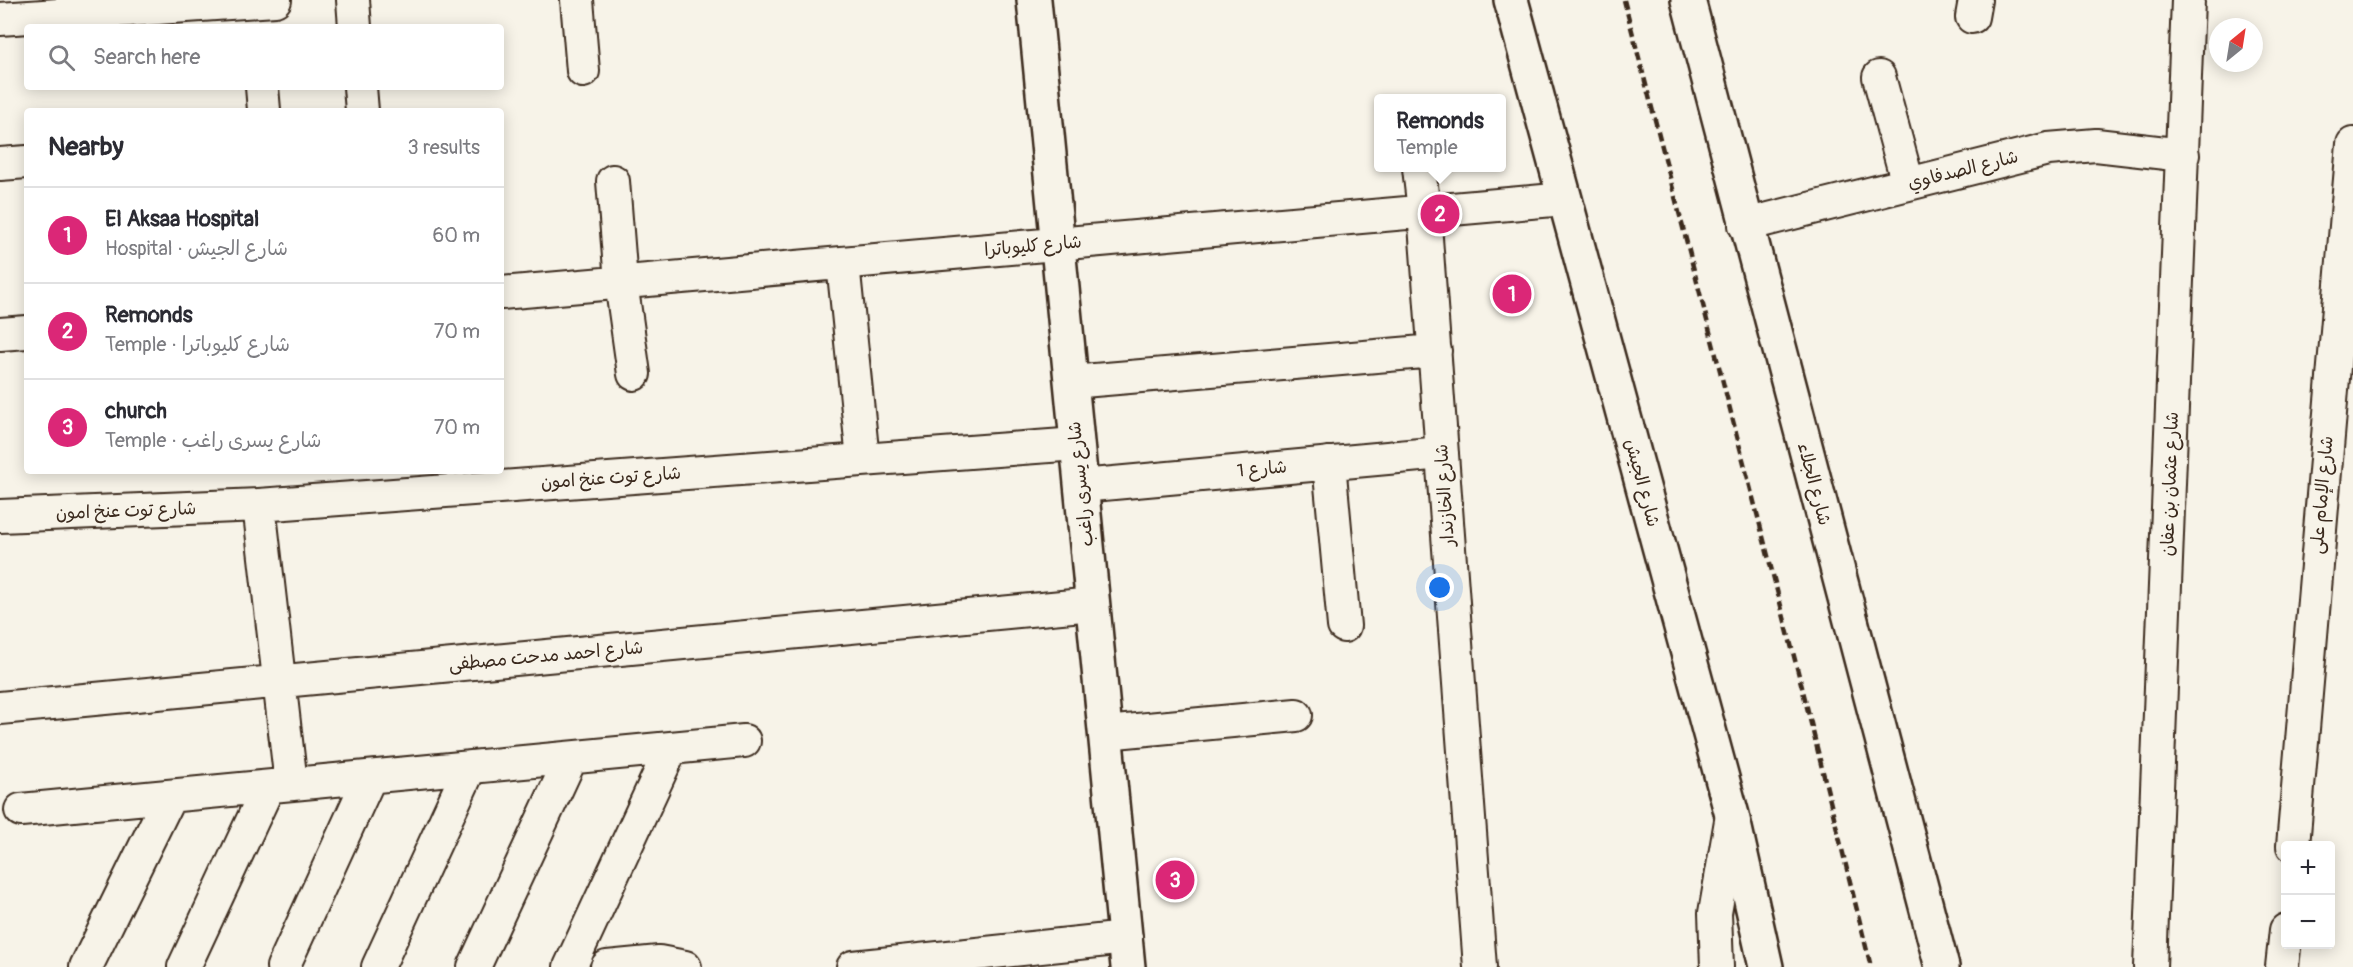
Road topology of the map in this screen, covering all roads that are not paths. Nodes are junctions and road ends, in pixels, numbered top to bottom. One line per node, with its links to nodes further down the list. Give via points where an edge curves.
1 (353, 0): 9 (street)
2 (577, 0): 10 (street)
3 (1034, 0): 24 (street, شارع يسرى راغب)
4 (1511, 0): 21 (street, شارع الجيش)
5 (1688, 0): 23 (street, شارع الجلاء)
6 (2188, 0): 15 (street, شارع عثمان بن عفان)
7 (262, 9): 8 (street)
8 (0, 20)
9 (355, 24)
10 (583, 71)
11 (1879, 76): 20 (street)
12 (360, 90): 13 (street)
13 (362, 108)
14 (2353, 144): 55 (street, شارع الإمام على)
15 (2183, 155): 20 (street, شارع الصدفاوي, via 2072,146); 71 (street, شارع عثمان بن عفان)
16 (24, 162): 17 (street)
17 (0, 164)
18 (1419, 172): 22 (street, شارع الخازندار)
19 (613, 181): 26 (street)
20 (1908, 184): 23 (street, شارع الصدفاوي)
21 (1565, 199): 22 (street, شارع كليوباترا); 54 (street, شارع الجيش)
22 (1424, 211): 24 (street, شارع كليوباترا); 30 (street, شارع الخازندار)
23 (1745, 225): 70 (street, شارع الجلاء)
24 (1057, 244): 25 (street, شارع كليوباترا); 32 (street, شارع يسرى راغب)
25 (843, 263): 26 (street, شارع كليوباترا); 35 (street)
26 (621, 282): 27 (street, شارع كليوباترا); 31 (street)
27 (504, 293)
28 (24, 332): 29 (street)
29 (0, 334)
30 (1435, 351): 32 (street); 34 (street, شارع الخازندار)
31 (634, 374)
32 (1071, 382): 33 (street, شارع يسرى راغب)
33 (1077, 444): 35 (street, شارع توت عنخ امون); 37 (street, شارع يسرى راغب)
34 (1442, 453): 36 (street, شارع 1); 67 (street, شارع الخازندار)
35 (862, 460): 38 (street, شارع توت عنخ امون)
36 (1329, 463): 37 (street, شارع 1); 41 (street)
37 (1081, 486): 40 (street, شارع يسرى راغب)
38 (259, 505): 39 (street, شارع توت عنخ امون); 42 (street)
39 (0, 516)
40 (1093, 604): 42 (street, شارع احمد مدحت مصطفى); 45 (street, شارع يسرى راغب)
41 (1344, 626)
42 (279, 682): 43 (street, شارع احمد مدحت مصطفى); 51 (street)
43 (0, 708)
44 (1296, 715): 45 (street)
45 (1105, 733): 57 (street, شارع يسرى راغب)
46 (744, 741): 47 (street)
47 (671, 749): 48 (street); 63 (street)
48 (571, 758): 49 (street); 62 (street)
49 (470, 767): 50 (street); 61 (street)
50 (370, 777): 51 (street); 60 (street)
51 (279, 785): 52 (street); 59 (street)
52 (170, 796): 53 (street); 58 (street)
53 (21, 810)
54 (1732, 815): 68 (street, via 1715,913); 69 (street, شارع الجيش)
55 (2293, 841)
56 (2284, 949): 72 (street)
57 (1127, 953): 66 (street)
58 (86, 967)
59 (184, 967)
60 (283, 967)
61 (378, 967)
62 (474, 967)
63 (570, 967)
64 (607, 967): 65 (street, via 659,962)
65 (686, 967)
66 (853, 967)
67 (1480, 967)
68 (1717, 967)
69 (1766, 967)
70 (1942, 967)
71 (2150, 967)
72 (2282, 967)

